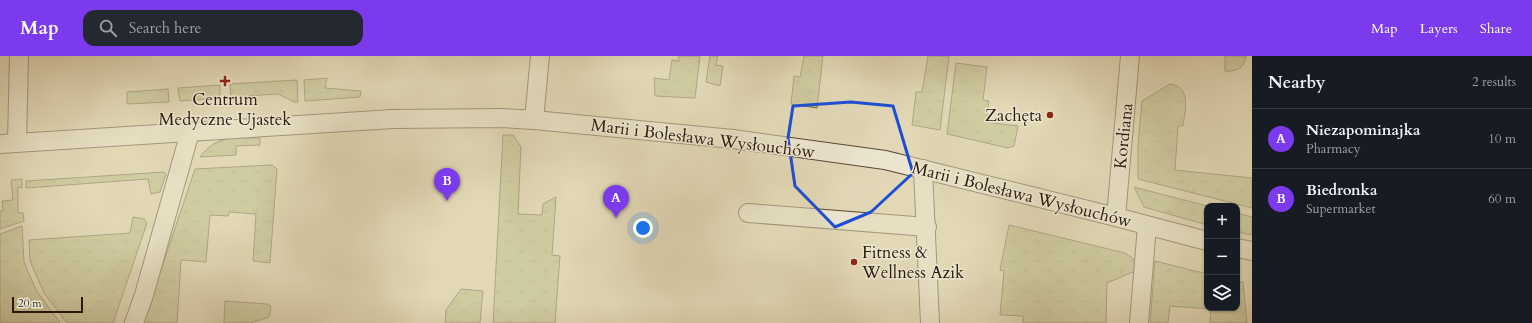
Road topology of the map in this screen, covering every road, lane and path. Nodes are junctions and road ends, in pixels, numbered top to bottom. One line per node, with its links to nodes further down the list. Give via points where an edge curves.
1 (19, 56): 6 (street)
2 (540, 56): 4 (street)
3 (1130, 56): 9 (street, Kordiana)
4 (534, 120): 5 (street, Marii i Bolesława Wysłouchów, via 393,119); 7 (street, Marii i Bolesława Wysłouchów, via 733,139 880,159)
5 (190, 132): 6 (street, Marii i Bolesława Wysłouchów); 15 (street)
6 (8, 143)
7 (923, 169): 9 (street, Marii i Bolesława Wysłouchów); 11 (street)
8 (748, 213): 11 (street)
9 (1116, 217): 10 (street, Marii i Bolesława Wysłouchów)
10 (1146, 226): 12 (street, Marii i Bolesława Wysłouchów); 17 (street)
11 (927, 227): 16 (street)
12 (1204, 240)
13 (1240, 249): 14 (street)
14 (1252, 251)
15 (134, 323)
16 (930, 323)
17 (1139, 323)

